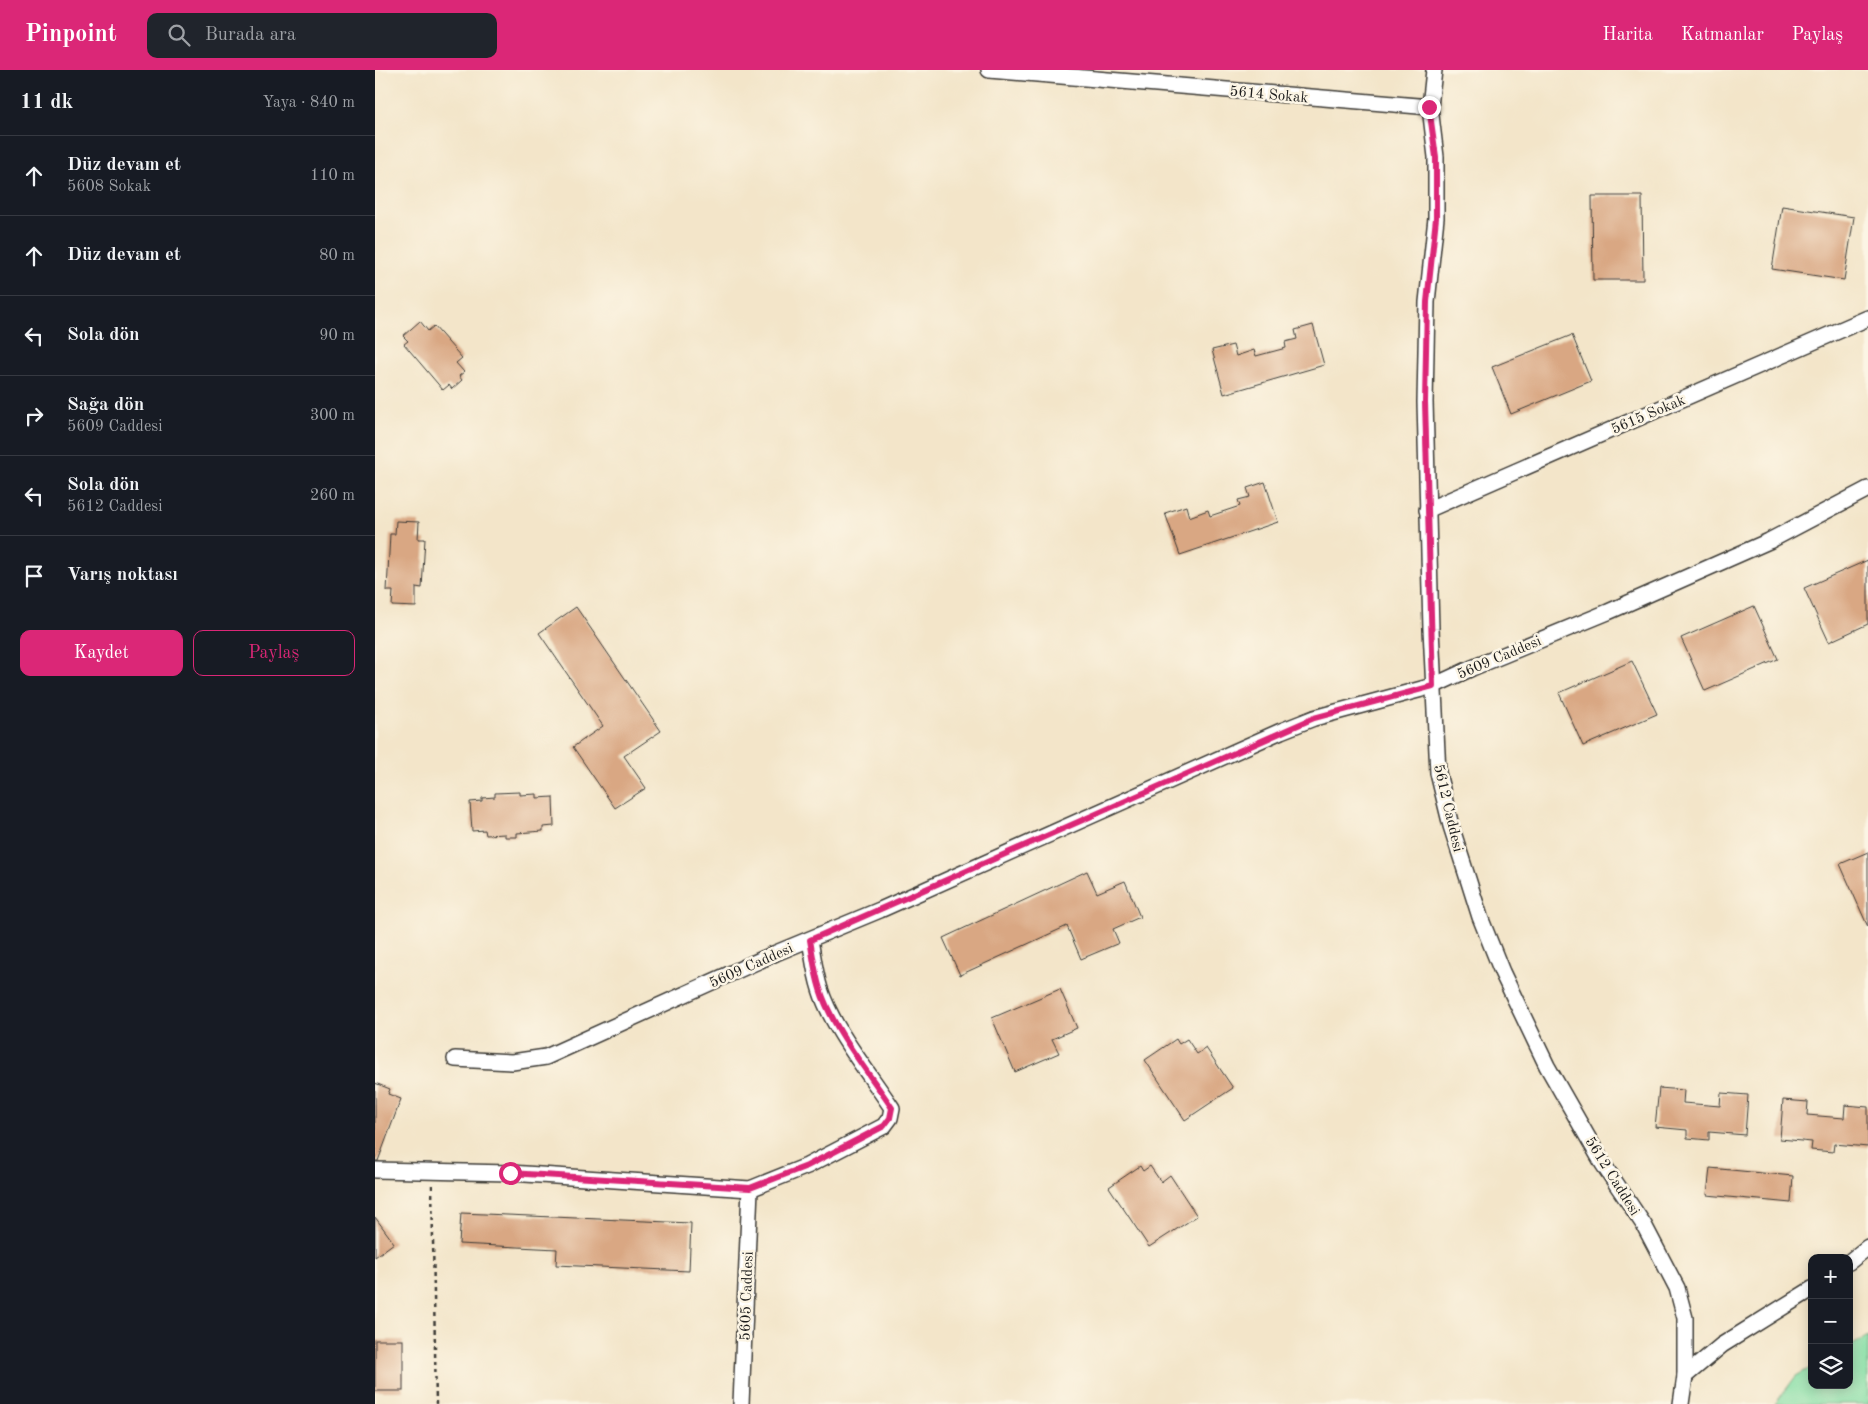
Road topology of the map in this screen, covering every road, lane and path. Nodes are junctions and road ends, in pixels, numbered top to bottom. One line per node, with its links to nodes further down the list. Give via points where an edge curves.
1 (989, 70): 3 (street, 5614 Sokak)
2 (1434, 70): 3 (street, 5612 Caddesi)
3 (1429, 107): 6 (street, 5612 Caddesi, via 1436,157 1436,218 1427,302)
4 (1868, 318): 6 (street, 5615 Sokak)
5 (1868, 489): 7 (street, 5609 Caddesi, via 1769,541)
6 (1427, 510): 7 (street, 5612 Caddesi)
7 (1433, 686): 8 (street, 5609 Caddesi, via 1314,718); 16 (street, 5612 Caddesi, via 1439,773 1451,826 1480,917 1547,1066 1603,1164 1644,1225 1677,1288 1685,1318)
8 (810, 940): 9 (street, 5609 Caddesi, via 546,1057 512,1062); 12 (street, via 827,1008 892,1108 890,1118 884,1126 824,1158)
9 (455, 1059)
10 (375, 1170): 11 (street)
11 (431, 1171): 12 (street); 17 (path)
12 (750, 1188): 18 (street, 5605 Caddesi)
13 (1868, 1247): 14 (street)
14 (1853, 1259)
15 (1808, 1291): 16 (street, via 1722,1345)
16 (1685, 1376): 19 (street, 5612 Caddesi)
17 (436, 1404)
18 (741, 1404)
19 (1681, 1404)

